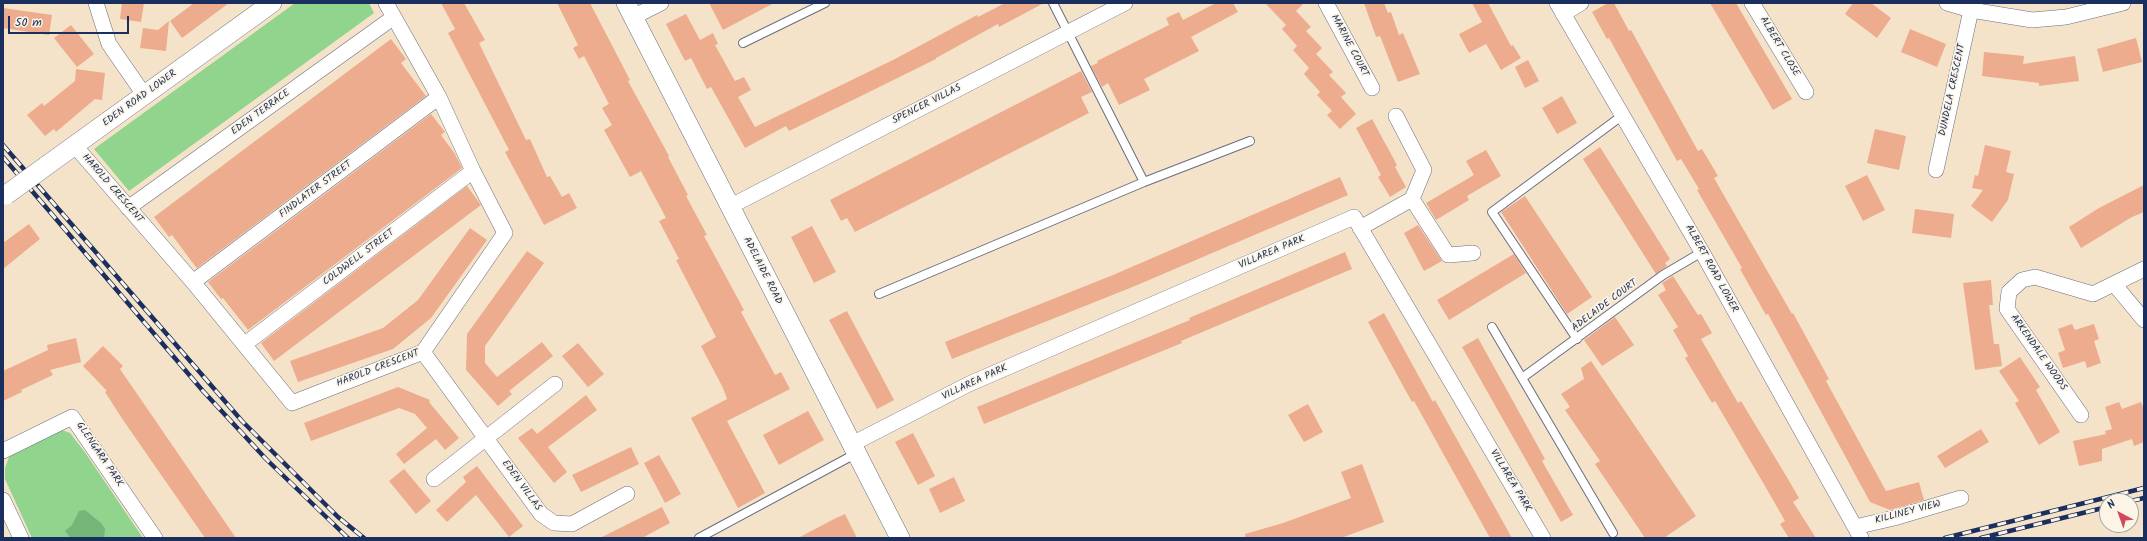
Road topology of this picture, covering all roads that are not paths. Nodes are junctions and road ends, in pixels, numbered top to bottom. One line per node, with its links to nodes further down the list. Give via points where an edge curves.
1 (96, 3): 21 (street, via 109,44)
2 (272, 3): 21 (street, EDEN ROAD LOWER)
3 (386, 3): 16 (street, HAROLD CRESCENT)
4 (661, 3): 14 (street)
5 (825, 3): 18 (lane)
6 (1053, 3): 17 (lane)
7 (1125, 3): 17 (street, SPENCER VILLAS)
8 (1326, 3): 19 (street, MARINE COURT)
9 (1581, 3): 13 (street)
10 (1752, 3): 20 (street, ALBERT CLOSE)
11 (1947, 3): 15 (street)
12 (2123, 3): 15 (street, via 2066,17 2032,20)
13 (1560, 8): 24 (street, ALBERT ROAD LOWER)
14 (629, 10): 32 (street, ADELAIDE ROAD)
15 (1971, 10): 27 (street, DUNDELA CRESCENT)
16 (394, 18): 22 (street, HAROLD CRESCENT); 33 (street, EDEN TERRACE)
17 (1068, 34): 29 (lane); 32 (street, SPENCER VILLAS)
18 (743, 43)
19 (1372, 88)
20 (1806, 92)
21 (145, 96): 26 (street, EDEN ROAD LOWER)
22 (439, 97): 28 (street, HAROLD CRESCENT); 38 (street, FINDLATER STREET)
23 (1396, 116): 31 (street, via 1424,170)
24 (1623, 116): 35 (street, ALBERT ROAD LOWER); 43 (lane, via 1492,212)
25 (1250, 141): 29 (lane)
26 (75, 146): 30 (street, EDEN ROAD LOWER, bridge); 33 (street, HAROLD CRESCENT)
27 (1936, 170)
28 (473, 171): 44 (street, COLDWELL STREET); 45 (street, HAROLD CRESCENT, via 505,233)
29 (1144, 182): 40 (lane)
30 (5, 196)
31 (1412, 199): 34 (street); 36 (street, via 1448,255)
32 (729, 207): 50 (street, ADELAIDE ROAD)
33 (128, 208): 38 (street, HAROLD CRESCENT)
34 (1360, 228): 50 (street, VILLAREA PARK, via 1354,217 969,384); 62 (street, VILLAREA PARK)
35 (1702, 252): 43 (lane, ADELAIDE COURT, via 1663,275); 57 (street, ALBERT ROAD LOWER)
36 (1473, 254)
37 (2144, 269): 39 (street)
38 (193, 282): 44 (street, HAROLD CRESCENT)
39 (2108, 287): 41 (street); 48 (street, ARKENDALE WOODS, via 2093,294 2036,277 2022,280 2009,292 2007,309)
40 (879, 294)
41 (2144, 320)
42 (1492, 327): 46 (lane)
43 (1577, 339): 46 (lane, ADELAIDE COURT)
44 (245, 344): 45 (street, HAROLD CRESCENT, via 292,403)
45 (423, 352): 49 (street, EDEN VILLAS)
46 (1522, 378): 56 (lane)
47 (555, 384): 49 (street)
48 (2081, 415)
49 (486, 439): 52 (street); 53 (street, EDEN VILLAS, via 541,514 554,523 572,524)
50 (854, 449): 60 (lane); 61 (street, ADELAIDE ROAD)
51 (3, 451): 59 (street, GLENGARA PARK, via 72,416)
52 (434, 479)
53 (627, 494)
54 (1961, 498): 57 (street, KILLINEY VIEW, via 1894,518)
55 (3, 500): 58 (street)
56 (1613, 533)
57 (1859, 534)
58 (21, 538)
59 (155, 538)
60 (699, 538)
61 (900, 538)
62 (1543, 538)

